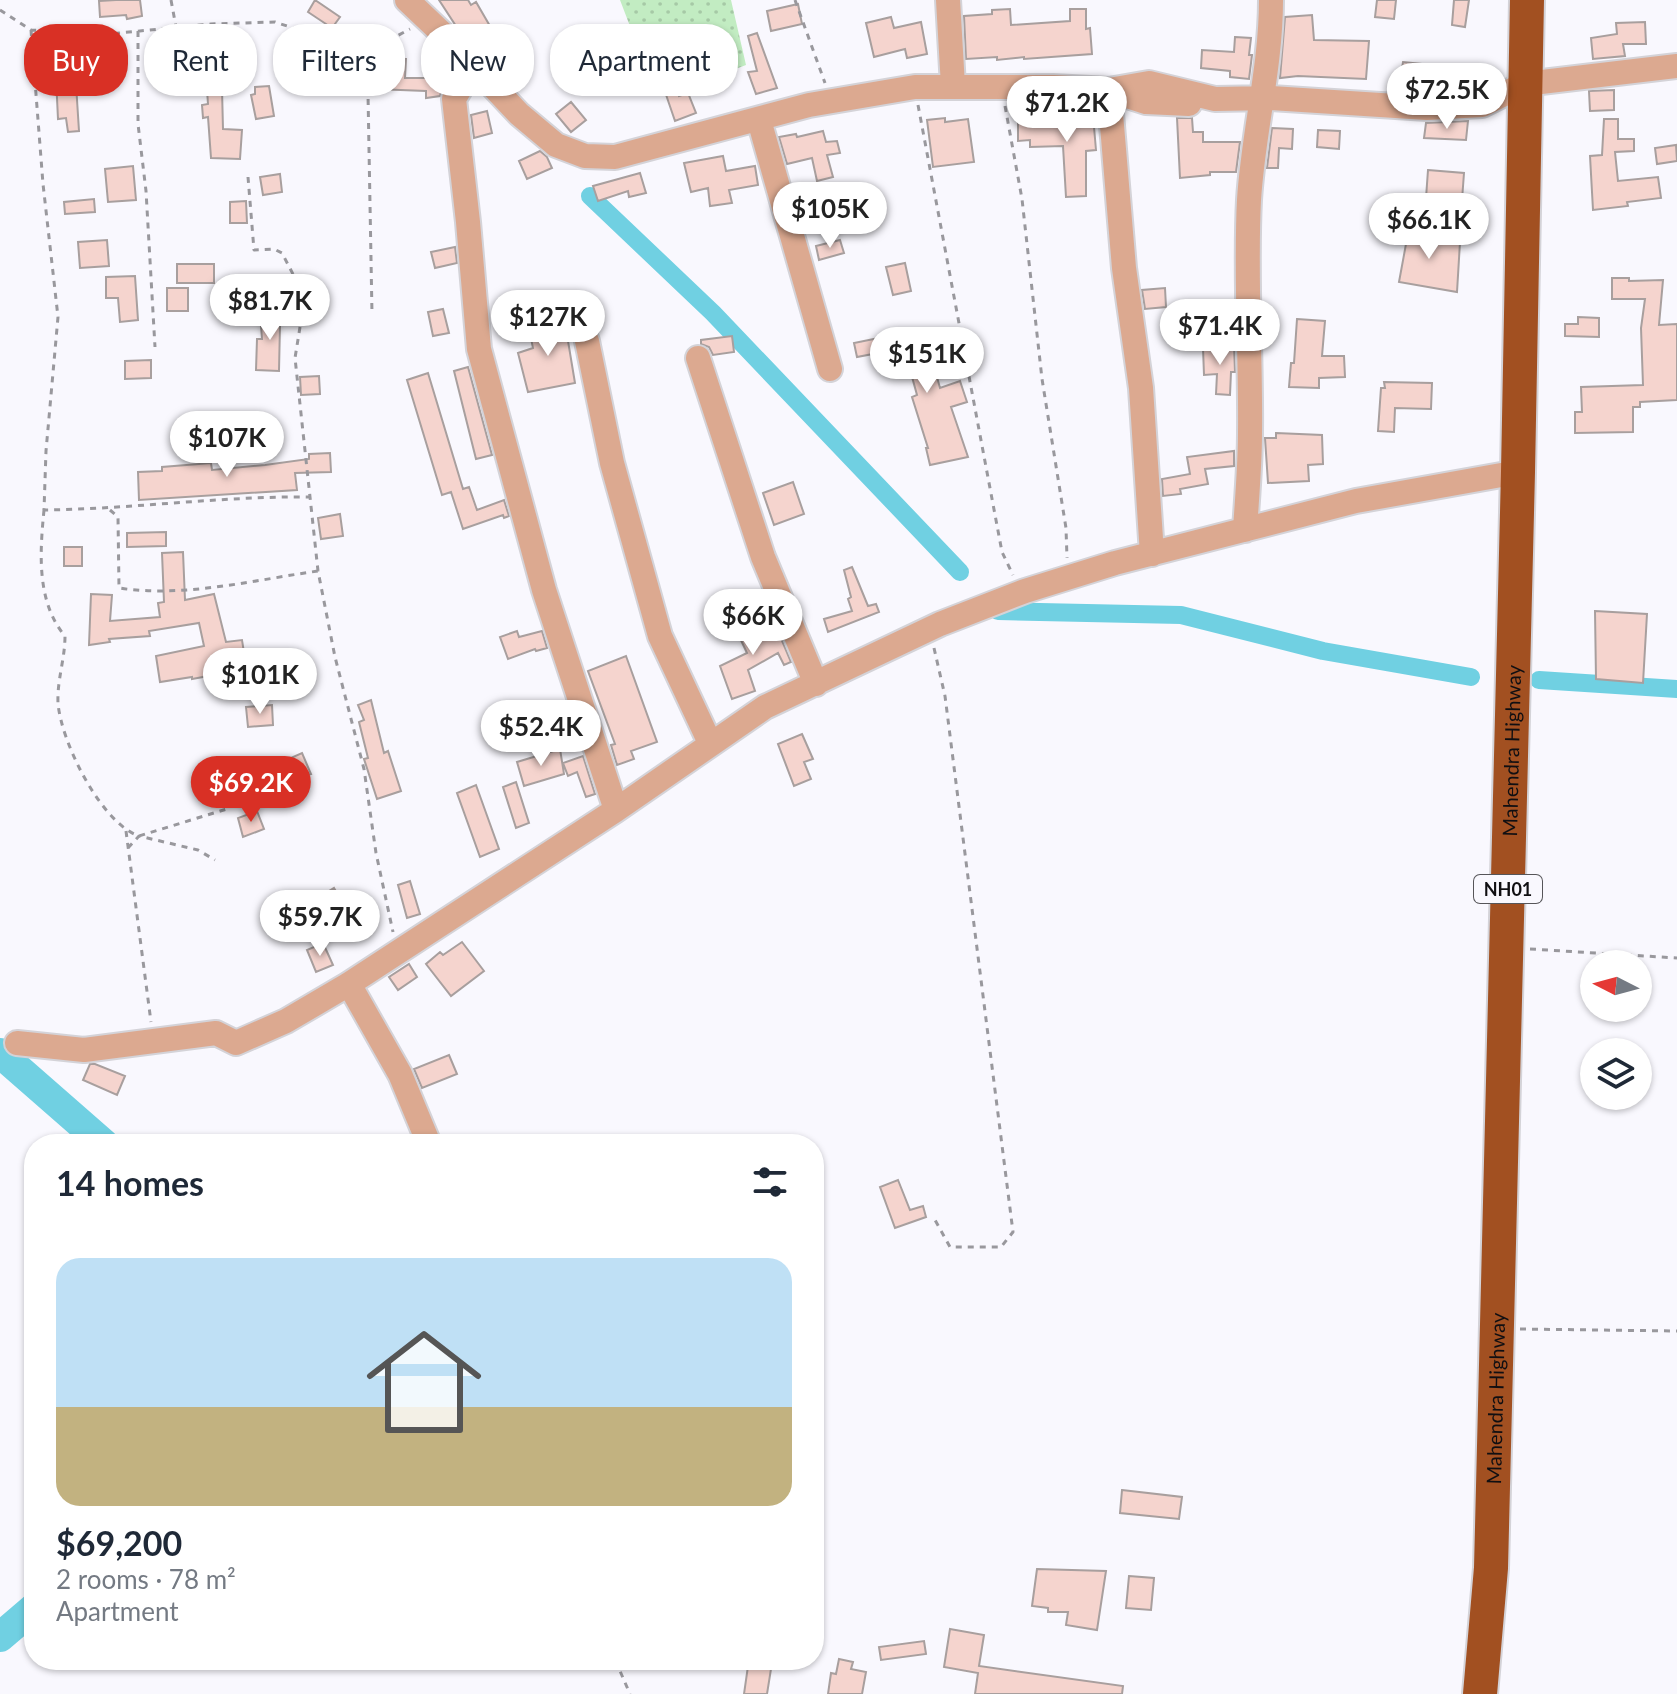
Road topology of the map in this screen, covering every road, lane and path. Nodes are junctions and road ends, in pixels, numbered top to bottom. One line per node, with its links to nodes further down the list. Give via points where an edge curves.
1 (171, 0): 9 (path)
2 (407, 0): 8 (street)
3 (795, 0): 29 (path)
4 (948, 0): 20 (street)
5 (1271, 0): 28 (street)
6 (1527, 0): 19 (highway, Mahendra Highway / NH01)
7 (0, 10): 13 (path)
8 (428, 19): 12 (street); 17 (path)
9 (175, 24)
10 (235, 24): 11 (path)
11 (281, 24)
12 (433, 24)
13 (24, 25)
14 (144, 30): 15 (path)
15 (138, 31): 16 (path); 34 (path, via 138,124)
16 (128, 32)
17 (405, 32)
18 (1677, 66): 19 (street)
19 (1524, 84): 28 (street, via 1482,105 1427,108); 37 (highway, Mahendra Highway / NH01)
20 (953, 86): 21 (street); 22 (street)
21 (915, 87): 29 (street); 45 (path, via 1002,552)
22 (1003, 87): 23 (street); 44 (path, via 1066,528)
23 (1109, 90): 28 (street, via 1149,83 1215,99); 42 (street, via 1124,268 1141,388)
24 (36, 96): 39 (path, via 58,317)
25 (368, 96): 32 (path)
26 (456, 96): 50 (street, via 479,349 544,590)
27 (502, 96): 30 (street, via 556,145 585,156 615,157)
28 (1262, 99): 41 (street, via 1249,205 1251,429)
29 (832, 101): 30 (street)
30 (759, 120): 36 (street)
31 (248, 177): 38 (path, via 254,250 282,253 295,278 301,321 295,358)
32 (372, 314)
33 (587, 341): 48 (street, via 612,463 660,636)
34 (155, 347)
35 (698, 358): 47 (street, via 763,557)
36 (830, 369)
37 (1518, 472): 41 (street, via 1356,501); 55 (highway, Mahendra Highway / NH01)
38 (310, 497): 40 (path); 43 (path)
39 (44, 510): 40 (path); 51 (path, via 42,572 47,602 65,636 58,683 61,723 100,802)
40 (110, 510): 43 (path, via 118,517 119,588 187,590)
41 (1245, 530): 42 (street)
42 (1152, 554): 44 (street)
43 (318, 571): 56 (path, via 364,769)
44 (1068, 578): 45 (street)
45 (1025, 591): 46 (street)
46 (930, 629): 47 (street); 62 (path, via 945,696 1013,1232 1001,1247 950,1247)
47 (816, 684): 48 (street, via 765,707)
48 (710, 743): 50 (street)
49 (230, 808): 52 (path)
50 (616, 810): 56 (street)
51 (126, 831): 52 (path); 53 (path)
52 (139, 836): 53 (path); 54 (path, via 198,850)
53 (128, 848): 59 (path)
54 (215, 860)
55 (1506, 947): 57 (path); 63 (highway, Mahendra Highway / NH01)
56 (397, 951): 58 (street)
57 (1677, 958)
58 (349, 984): 59 (street, via 236,1043 216,1033); 61 (street, via 400,1074)
59 (153, 1042): 60 (street, via 84,1050)
60 (17, 1043)
61 (425, 1134)
62 (935, 1220)
63 (1497, 1329): 64 (path); 67 (highway, Mahendra Highway / NH01, via 1491,1568)
64 (1677, 1331)
65 (620, 1670): 66 (path)
66 (630, 1694)
67 (1480, 1694)

